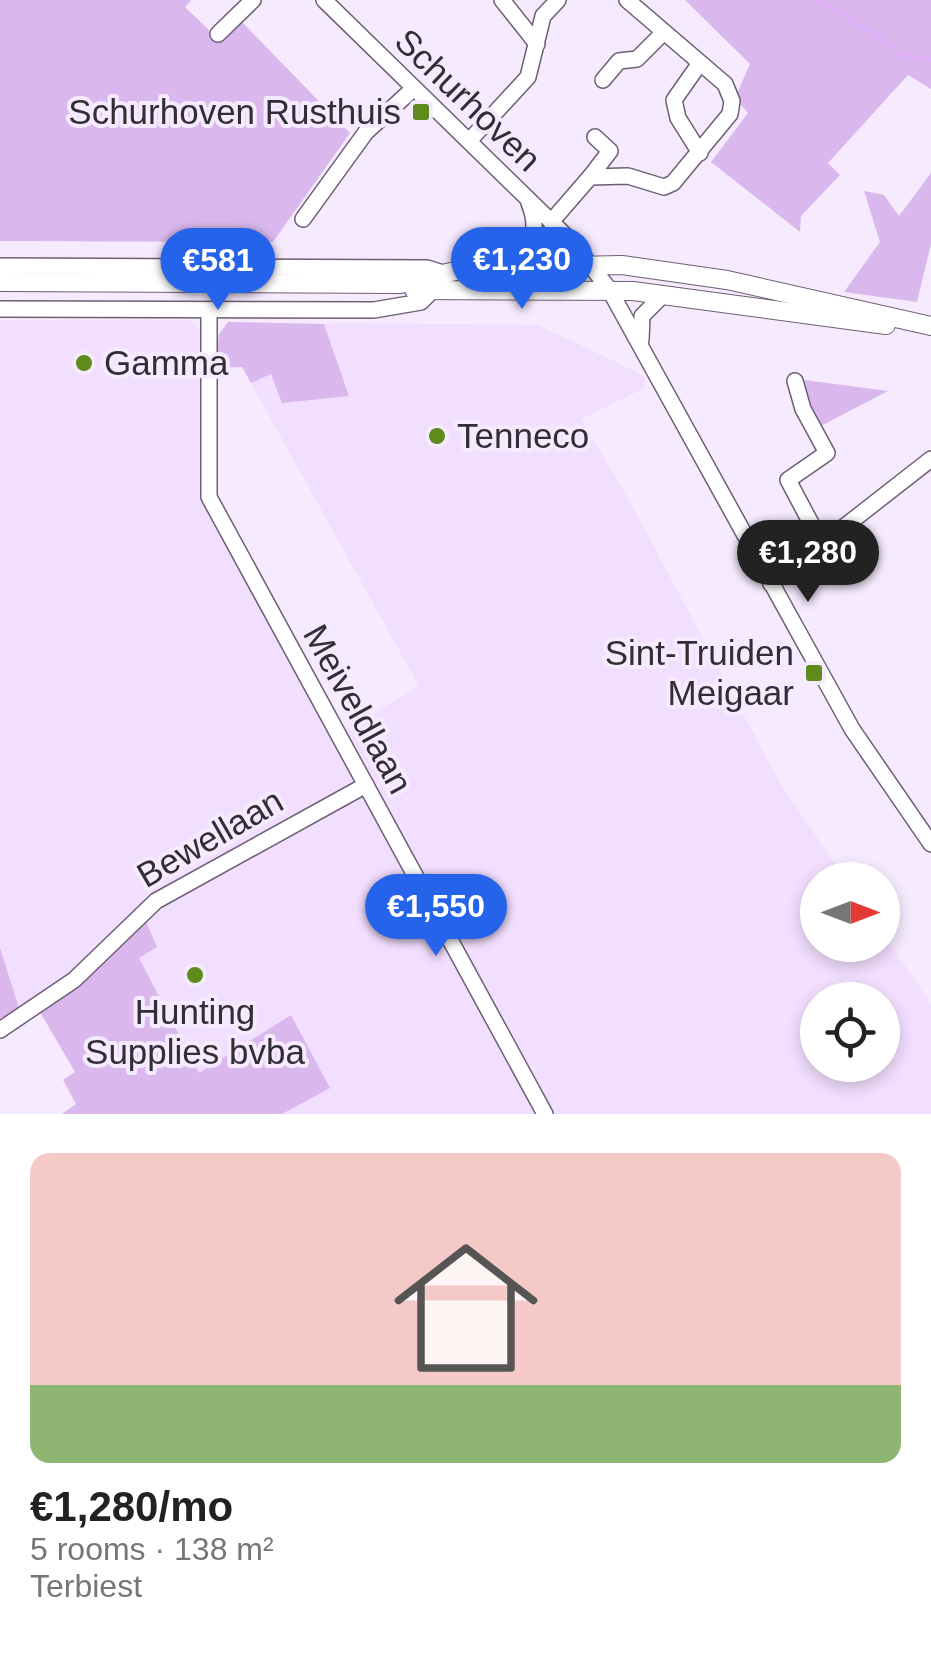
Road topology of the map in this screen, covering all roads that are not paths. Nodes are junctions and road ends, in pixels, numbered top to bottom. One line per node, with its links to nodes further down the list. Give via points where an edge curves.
1 (253, 0): 7 (street)
2 (324, 0): 11 (street, Schurhoven)
3 (502, 0): 8 (street)
4 (558, 0): 8 (street, via 543,16)
5 (627, 0): 6 (street)
6 (664, 32): 9 (street); 10 (street, via 637,59 619,61)
7 (218, 34)
8 (537, 44): 13 (street, via 528,77)
9 (700, 63): 14 (street, via 674,100); 14 (street, via 724,84 732,102)
10 (603, 80)
11 (413, 89): 13 (street, Schurhoven); 17 (street, via 366,132)
12 (595, 137): 15 (street, via 610,152)
13 (469, 141): 16 (street, Schurhoven)
14 (700, 153): 15 (street, via 668,186 628,176)
15 (590, 178): 18 (street)
16 (528, 199): 18 (street, Schurhoven); 21 (street, via 533,239)
17 (302, 219)
18 (551, 222): 20 (street, Schurhoven)
19 (0, 266): 22 (street, via 427,268)
20 (592, 266): 21 (main road); 24 (street, Schurhoven); 28 (main road, via 695,274)
21 (502, 268): 22 (main road)
22 (438, 281): 23 (main road); 24 (main road); 27 (street, via 421,302 402,308)
23 (0, 285)
24 (610, 289): 25 (main road); 29 (street, Schurhoven)
25 (663, 295): 28 (main road); 29 (street, via 642,316)
26 (0, 309): 27 (street)
27 (209, 311): 34 (street, Meiveldlaan, via 209,497)
28 (931, 328)
29 (646, 353): 33 (street, Schurhoven)
30 (795, 381): 32 (street, via 827,452 788,480)
31 (931, 459): 32 (street)
32 (822, 544): 33 (street)
33 (770, 584): 35 (street, Schurhoven, via 864,748)
34 (366, 784): 36 (street, Bewellaan, via 156,901 74,980); 37 (street, Meiveldlaan)
35 (931, 844)
36 (0, 1030)
37 (544, 1114)

